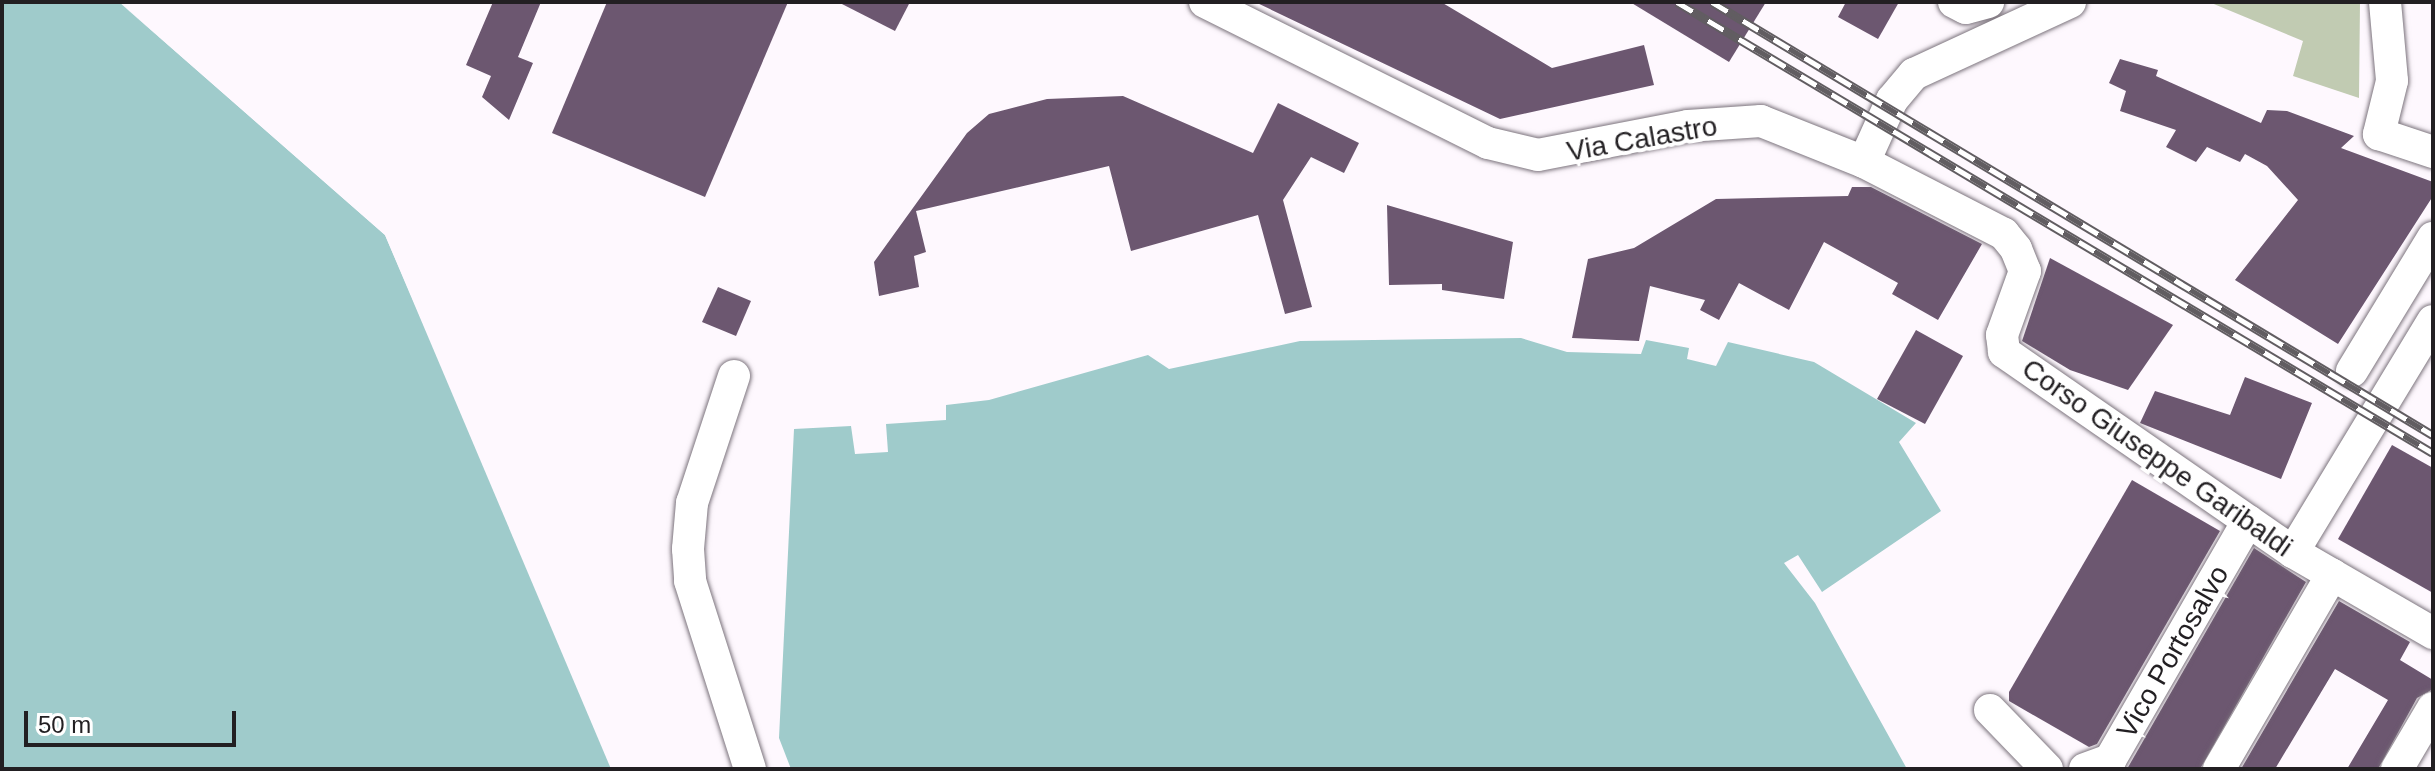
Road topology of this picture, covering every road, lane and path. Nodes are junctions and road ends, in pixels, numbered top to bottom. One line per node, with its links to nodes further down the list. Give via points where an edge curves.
1 (1205, 2): 6 (street, Via Calastro, via 1488,143 1538,155 1688,126 1761,121)
2 (1954, 2): 3 (street, via 1966,8)
3 (1988, 2)
4 (2070, 2): 6 (street, via 1925,66 1892,100)
5 (2385, 2): 7 (street, via 2392,81 2379,134)
6 (1867, 152): 12 (street, Corso Giuseppe Garibaldi, via 2004,234 2016,249 2025,271 2002,335 2004,352)
7 (2433, 152)
8 (2433, 238): 10 (street)
9 (2433, 321): 13 (street)
10 (2352, 371)
11 (734, 376): 18 (street, via 692,503 688,549 690,581)
12 (2248, 521): 13 (street, Corso Giuseppe Garibaldi); 20 (street, Vico Portosalvo, via 2110,760)
13 (2293, 552): 14 (street, Corso Giuseppe Garibaldi)
14 (2332, 575): 15 (street, Corso Giuseppe Garibaldi); 21 (street)
15 (2433, 633)
16 (2433, 708): 22 (street)
17 (1990, 710): 19 (street)
18 (750, 769)
19 (2047, 769)
20 (2085, 769)
21 (2219, 769)
22 (2397, 769)

